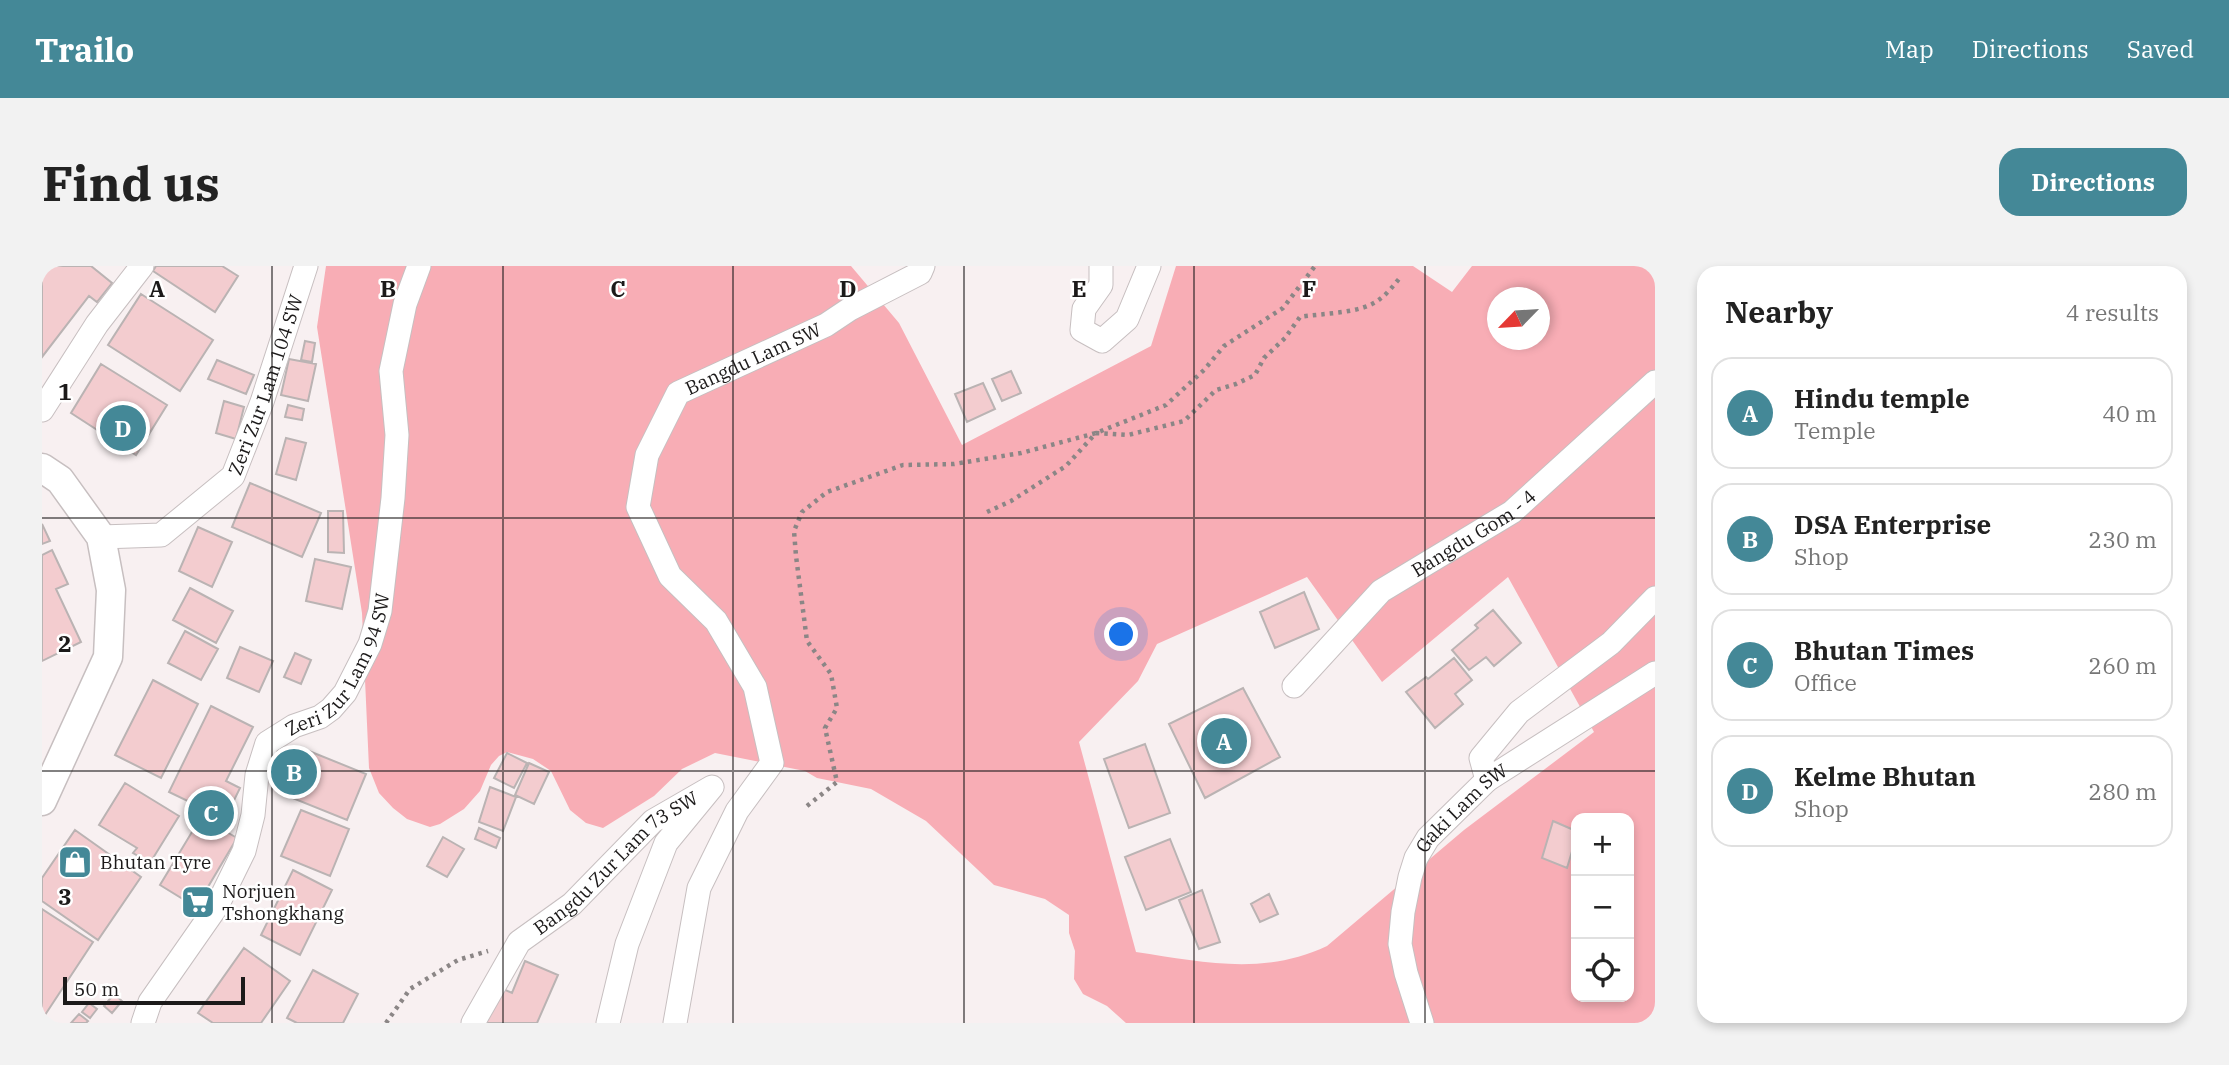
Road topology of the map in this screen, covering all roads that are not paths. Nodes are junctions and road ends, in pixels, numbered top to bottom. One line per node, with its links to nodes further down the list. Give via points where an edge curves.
1 (142, 266): 8 (street, via 97,324)
2 (306, 266): 10 (street, Zeri Zur Lam 104 SW, via 233,476 161,535)
3 (419, 266): 17 (street, Zeri Zur Lam 94 SW, via 404,304 391,371 397,435 393,498 380,611 370,644 345,693 331,709 267,743 244,851 217,906 150,1002)
4 (923, 266): 20 (street, Bangdu Lam SW, via 920,273 825,325 678,393 647,455 638,507 670,576 716,621 755,687 772,763 737,811 699,888)
5 (1101, 266): 6 (street, via 1101,285 1084,309 1082,330 1102,341 1127,319)
6 (1149, 266)
7 (1655, 382): 13 (street, Bangdu Gom - 4, via 1512,512 1381,591)
8 (42, 410)
9 (42, 468): 10 (street, via 60,480)
10 (101, 537): 14 (street, via 111,590 108,657)
11 (1655, 598): 15 (street, via 1611,643 1519,712 1481,758)
12 (1655, 673): 15 (street, Gaki Lam SW)
13 (1294, 686)
14 (50, 762): 16 (street)
15 (1487, 780): 21 (street, Gaki Lam SW, via 1428,838 1410,877 1400,943)
16 (42, 801)
17 (143, 1023)
18 (473, 1023): 19 (street, Bangdu Zur Lam 73 SW, via 519,942 572,904 653,821 712,787 666,843 627,944)
19 (607, 1023)
20 (675, 1023)
21 (1422, 1023)

